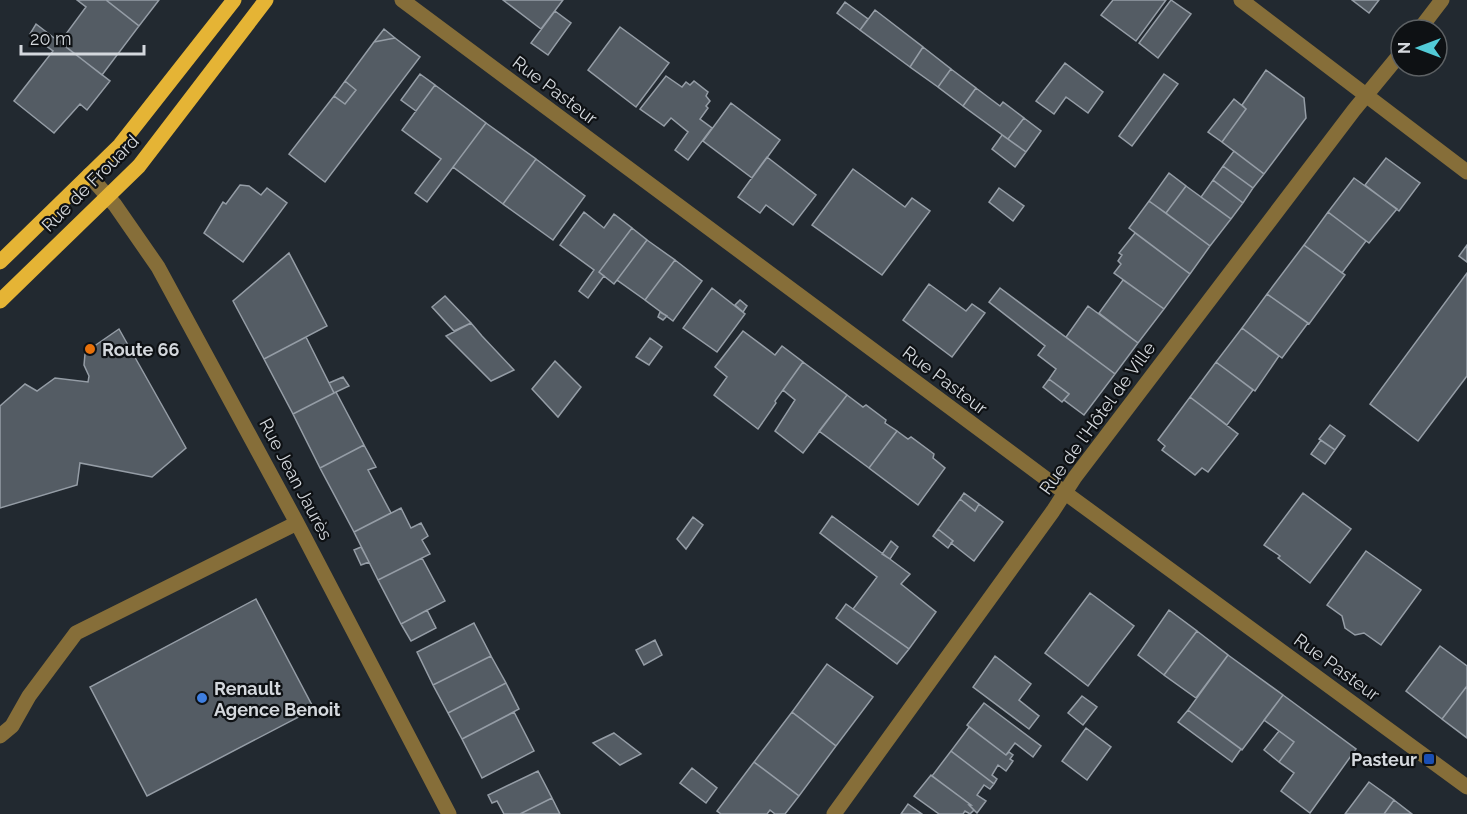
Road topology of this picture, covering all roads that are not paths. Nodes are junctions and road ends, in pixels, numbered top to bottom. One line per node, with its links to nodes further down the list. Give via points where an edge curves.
1 (234, 0): 10 (main road, Rue de Frouard, via 120,145)
2 (266, 0): 11 (main road, Rue de Frouard, via 139,166)
3 (402, 0): 14 (street, Rue Pasteur)
4 (1241, 0): 8 (street)
5 (1442, 0): 6 (street)
6 (1428, 18)
7 (1389, 68): 8 (street, Rue de l'Hôtel de Ville)
8 (1366, 96): 9 (street); 14 (street, Rue de l'Hôtel de Ville)
9 (1467, 172)
10 (89, 175): 11 (street, Rue Jean Jaurès); 12 (main road, Rue de Frouard)
11 (108, 197): 13 (main road, Rue de Frouard); 15 (street, Rue Jean Jaurès, via 158,267)
12 (0, 262)
13 (0, 301)
14 (1065, 492): 17 (street, Rue Pasteur); 19 (street, Rue de l'Hôtel de Ville)
15 (297, 523): 16 (street, via 76,633 29,696 12,726); 18 (street, Rue Jean Jaurès)
16 (0, 736)
17 (1467, 787)
18 (449, 814)
19 (834, 814)

